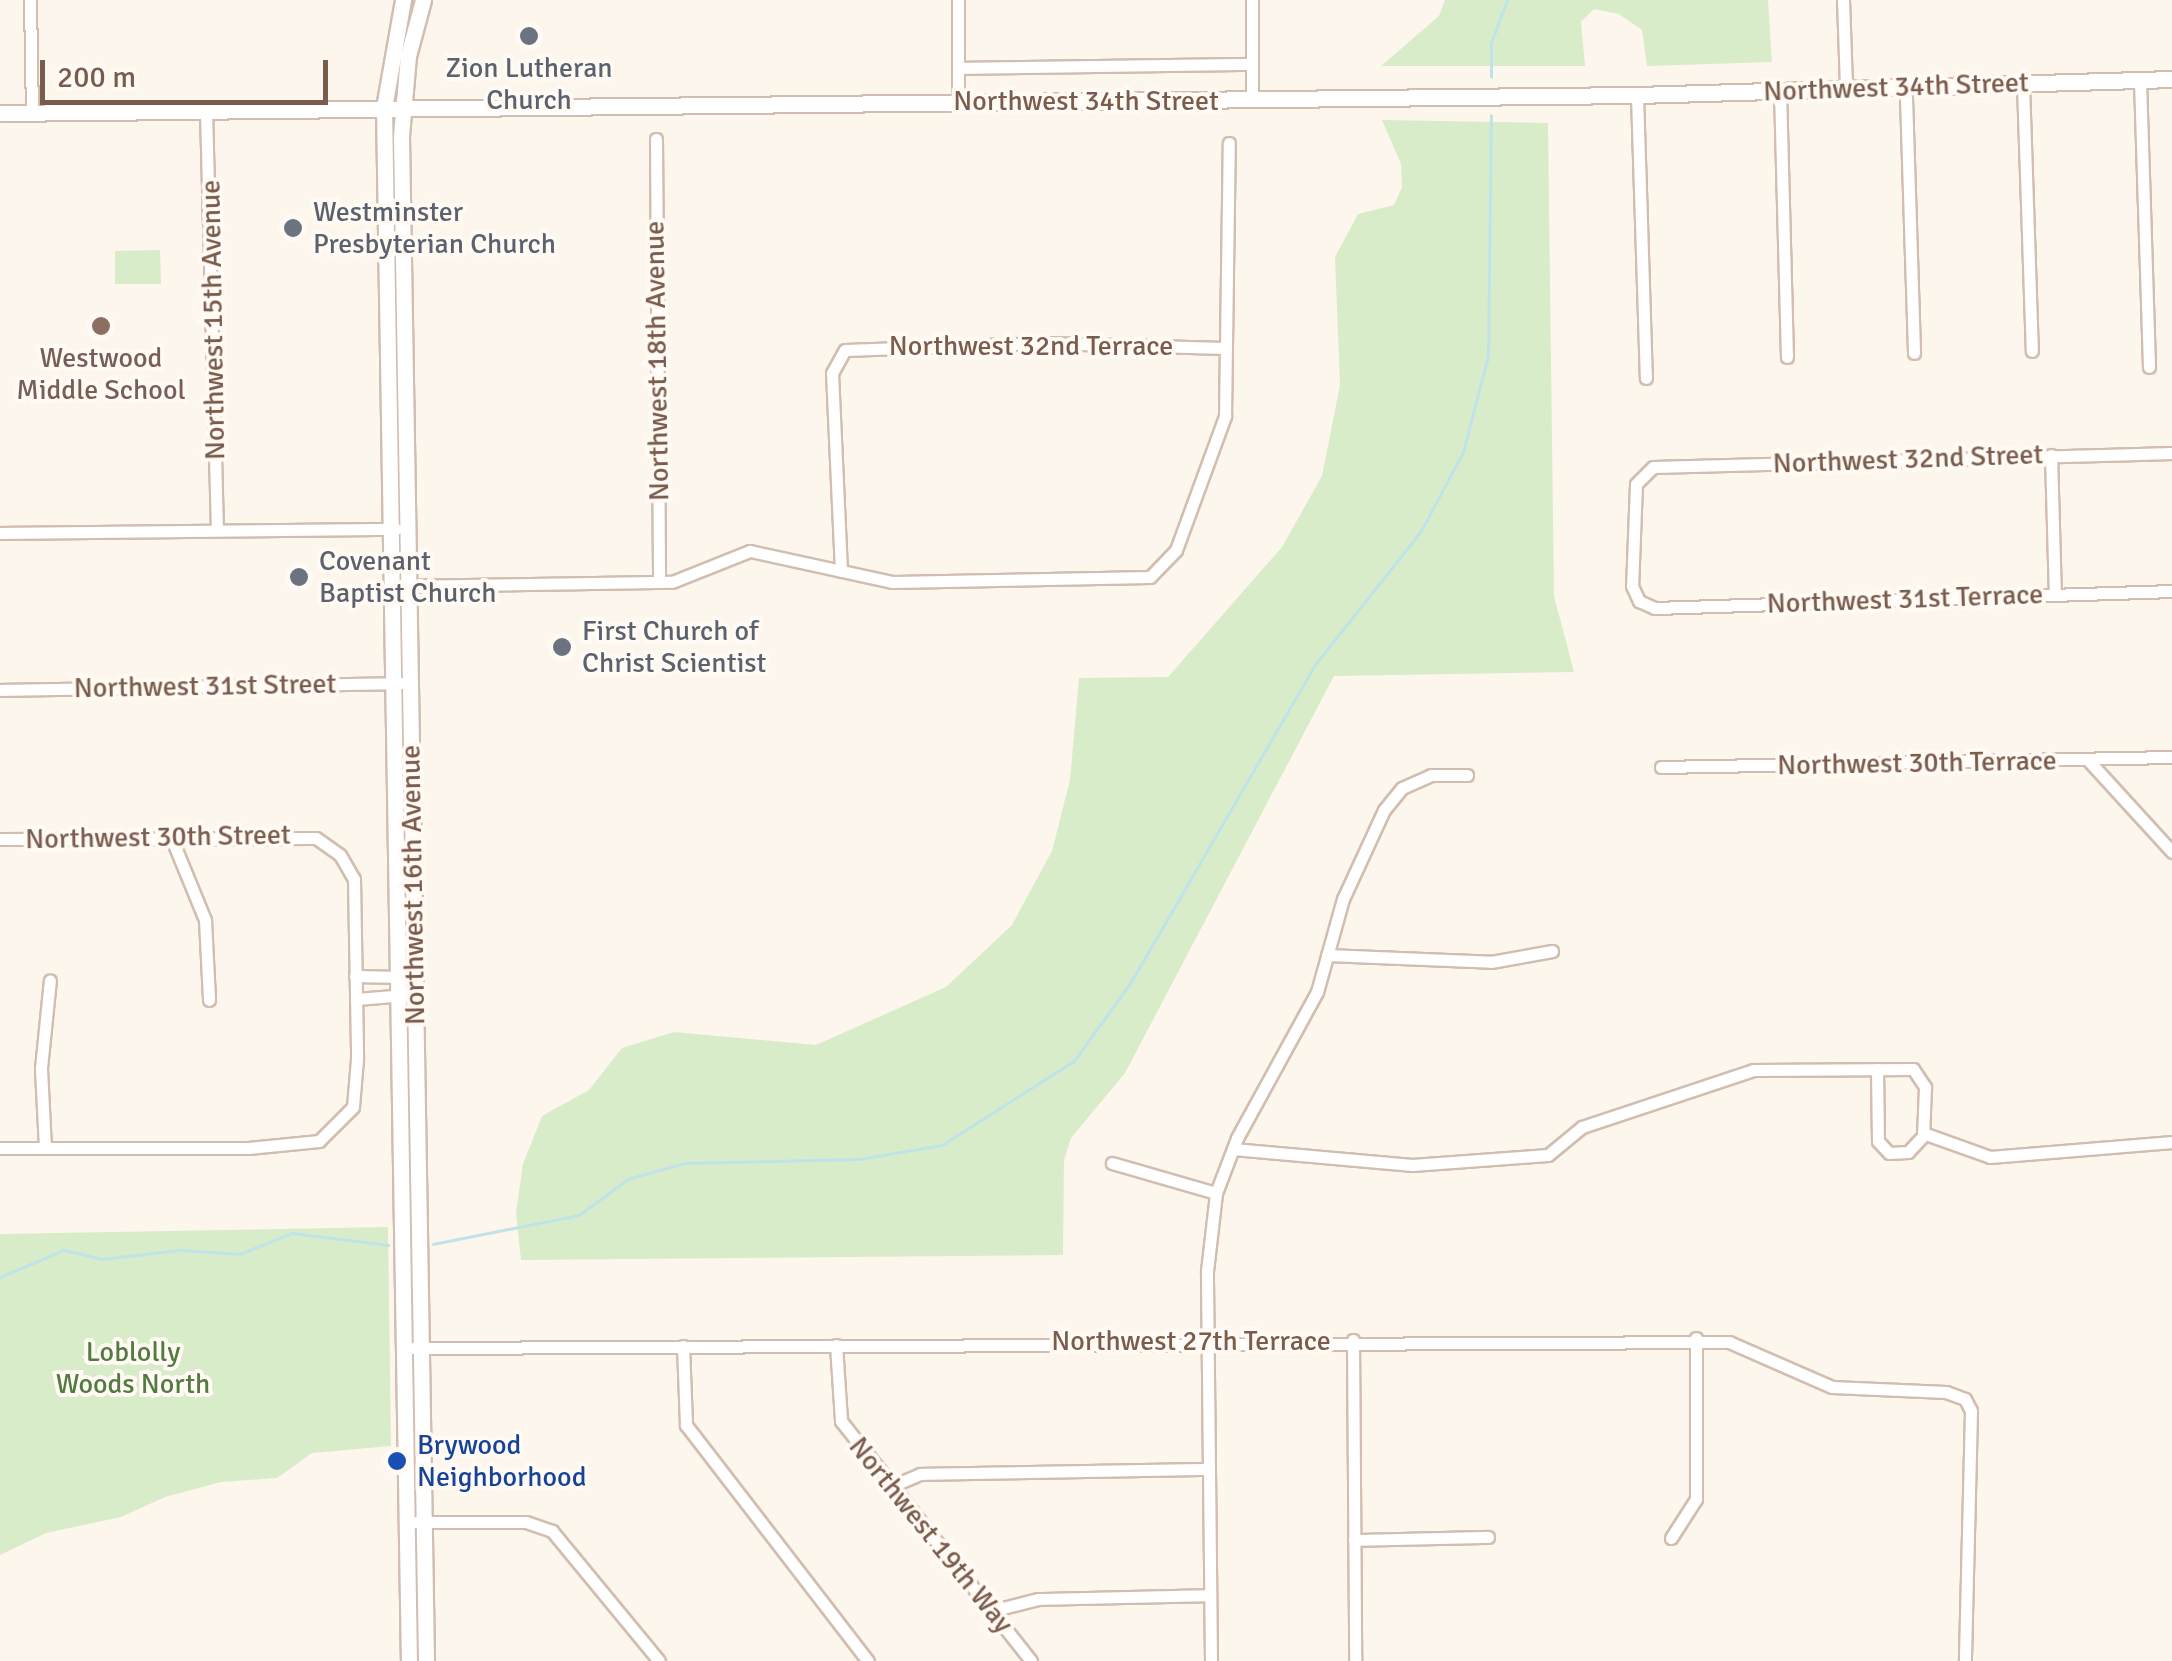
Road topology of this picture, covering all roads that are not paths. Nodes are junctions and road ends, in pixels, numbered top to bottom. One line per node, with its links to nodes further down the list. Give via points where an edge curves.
1 (30, 0): 21 (street)
2 (404, 0): 18 (main road, Northwest 16th Avenue)
3 (423, 0): 19 (main road, Northwest 16th Avenue)
4 (958, 0): 8 (street)
5 (1252, 0): 7 (street)
6 (1844, 0): 12 (street)
7 (1252, 64): 8 (street); 16 (street)
8 (958, 68): 17 (street)
9 (2172, 79): 10 (main road, Northwest 34th Street)
10 (2140, 80): 11 (main road, Northwest 34th Street); 30 (street)
11 (2023, 84): 12 (main road, Northwest 34th Street); 27 (street)
12 (1846, 88): 13 (main road, Northwest 34th Street)
13 (1780, 90): 14 (main road, Northwest 34th Street); 29 (street)
14 (1636, 94): 16 (main road, Northwest 34th Street); 31 (street)
15 (1906, 97): 28 (street)
16 (1252, 100): 17 (main road, Northwest 34th Street)
17 (958, 102): 19 (main road, Northwest 34th Street)
18 (384, 108): 19 (main road, Northwest 34th Street); 20 (main road, Northwest 34th Street); 25 (main road, Northwest 16th Avenue)
19 (401, 108): 25 (main road, Northwest 16th Avenue)
20 (206, 110): 21 (main road, Northwest 34th Street); 36 (street, Northwest 15th Avenue)
21 (32, 112): 22 (main road, Northwest 34th Street)
22 (0, 113)
23 (656, 139): 39 (street, Northwest 18th Avenue)
24 (1228, 144): 26 (street)
25 (395, 331): 34 (main road, Northwest 16th Avenue); 35 (main road, Northwest 16th Avenue)
26 (1225, 348): 38 (street, via 1225,416 1165,568 1150,577 892,582); 38 (street, Northwest 32nd Terrace, via 856,345 839,355 832,374)
27 (2032, 351)
28 (1914, 353)
29 (1787, 356)
30 (2150, 367)
31 (1646, 378)
32 (2172, 453): 33 (street, Northwest 32nd Street)
33 (2051, 455): 43 (street); 44 (street, Northwest 32nd Street, via 1644,471 1636,484 1634,518 1632,586)
34 (390, 529): 35 (street); 36 (street); 40 (main road, Northwest 16th Avenue)
35 (408, 529): 41 (main road, Northwest 16th Avenue)
36 (217, 530): 37 (street)
37 (0, 533)
38 (841, 571): 39 (street, via 750,552)
39 (660, 582): 41 (street)
40 (391, 586): 41 (street); 45 (main road, Northwest 16th Avenue)
41 (409, 586): 46 (main road, Northwest 16th Avenue)
42 (2172, 591): 43 (street, Northwest 31st Terrace)
43 (2055, 594): 44 (street, Northwest 31st Terrace, via 1689,608 1654,608)
44 (1639, 600)
45 (392, 683): 46 (street, Northwest 31st Street); 47 (street, Northwest 31st Street); 58 (main road, Northwest 16th Avenue)
46 (410, 683): 60 (main road, Northwest 16th Avenue)
47 (0, 690)
48 (2172, 757): 49 (street, Northwest 30th Terrace)
49 (2089, 761): 50 (street, Northwest 30th Terrace); 54 (street)
50 (1662, 767)
51 (1467, 775): 56 (street, via 1431,775 1402,788 1384,810 1343,899)
52 (172, 837): 53 (street, Northwest 30th Street); 57 (street, Northwest 30th Street, via 316,838 340,855 354,880); 63 (street, via 205,920)
53 (0, 839)
54 (2172, 852)
55 (1552, 951): 56 (street, via 1491,962)
56 (1328, 955): 69 (street, via 1316,992)
57 (355, 976): 58 (street); 62 (street)
58 (398, 978): 60 (street); 61 (main road, Northwest 16th Avenue)
59 (50, 980): 68 (street, via 41,1068)
60 (416, 985): 61 (street); 71 (main road, Northwest 16th Avenue)
61 (398, 997): 62 (street); 71 (main road, Northwest 16th Avenue)
62 (356, 999): 68 (street, via 356,1090 345,1121 319,1142)
63 (209, 1000)
64 (1878, 1069): 65 (street, via 1913,1069 1925,1086); 65 (street, via 1878,1141 1889,1153 1908,1152); 69 (street, via 1753,1070 1582,1127 1548,1154 1412,1165)
65 (1923, 1133): 66 (street, via 1990,1157)
66 (2172, 1142)
67 (0, 1148): 68 (street)
68 (46, 1148)
69 (1233, 1149): 72 (street)
70 (1112, 1163): 72 (street)
71 (409, 1168): 78 (main road, Northwest 16th Avenue)
72 (1216, 1193): 75 (street, via 1207,1243)
73 (1696, 1338): 74 (street, Northwest 27th Terrace); 83 (street, via 1696,1499); 94 (street, Northwest 27th Terrace, via 1730,1342 1832,1388 1946,1392 1965,1399 1971,1411)
74 (1353, 1340): 75 (street, Northwest 27th Terrace); 84 (street)
75 (1207, 1342): 76 (street, Northwest 27th Terrace); 79 (street)
76 (836, 1345): 77 (street, Northwest 27th Terrace); 80 (street, Northwest 19th Way, via 841,1421)
77 (683, 1346): 78 (street, Northwest 27th Terrace); 90 (street, via 684,1414 694,1438)
78 (412, 1348): 81 (main road, Northwest 16th Avenue)
79 (1209, 1469): 80 (street, via 920,1474); 85 (street)
80 (892, 1486): 86 (street, Northwest 19th Way)
81 (415, 1522): 87 (main road, Northwest 16th Avenue); 88 (main road, Northwest 16th Avenue); 89 (street, via 526,1522 552,1531)
82 (1488, 1537): 84 (street)
83 (1671, 1538)
84 (1354, 1540): 93 (street)
85 (1210, 1596): 86 (street, via 1038,1599); 92 (street)
86 (991, 1611): 91 (street, Northwest 19th Way)
87 (409, 1661)
88 (426, 1661)
89 (659, 1661)
90 (868, 1661)
91 (1031, 1661)
92 (1211, 1661)
93 (1354, 1661)
94 (1966, 1661)

